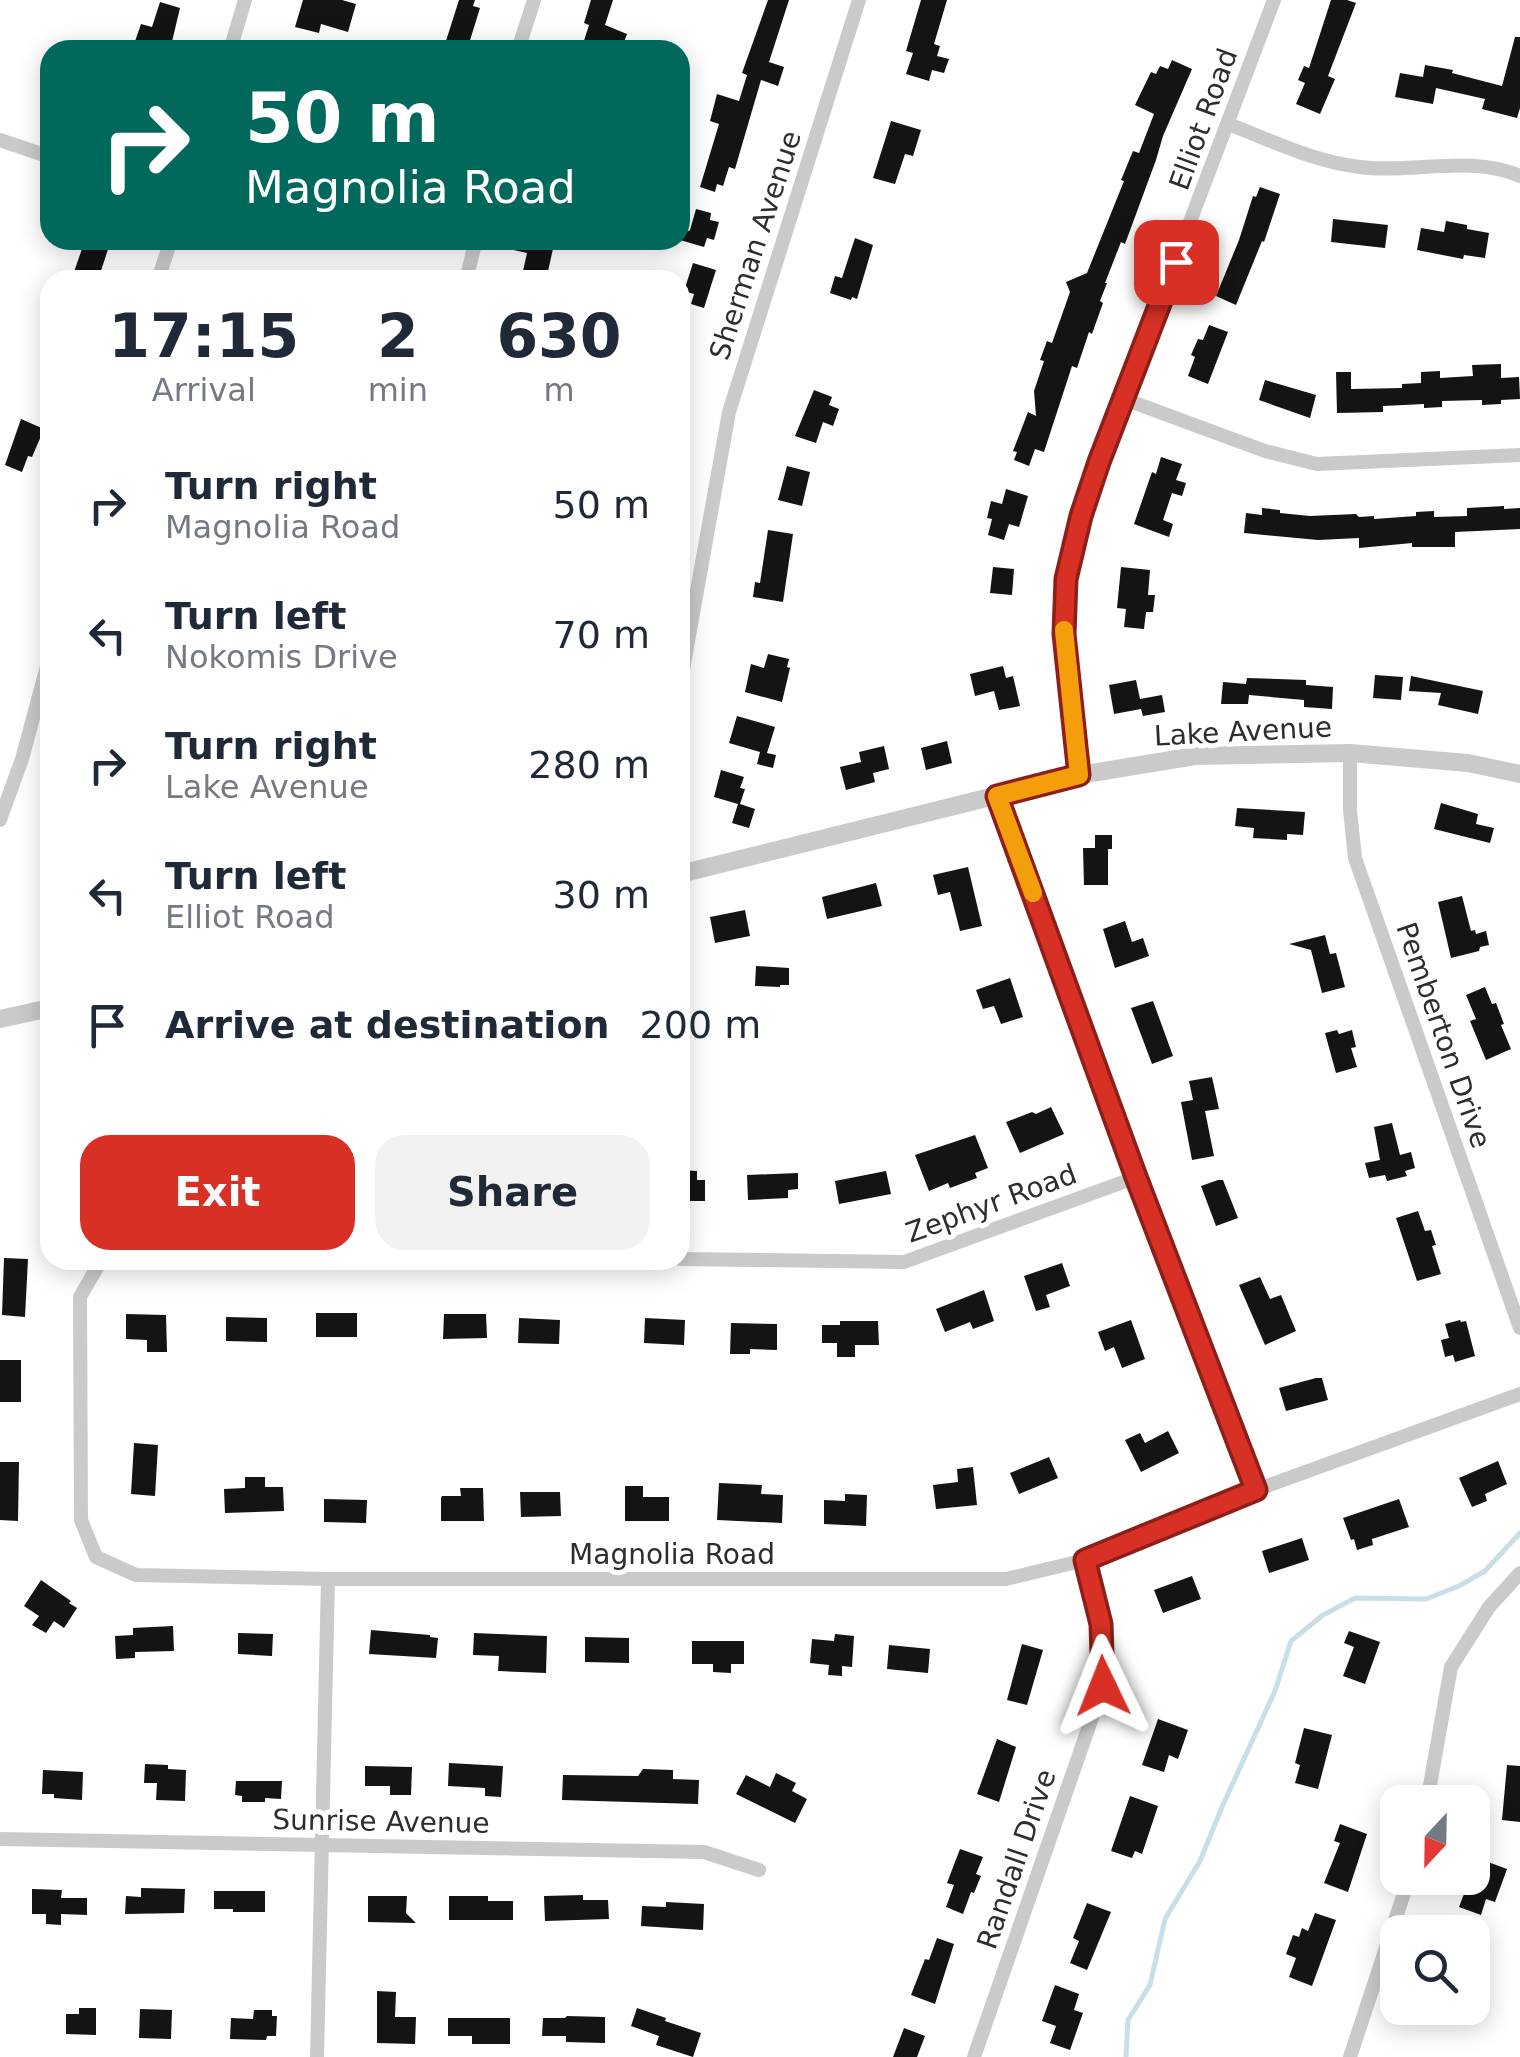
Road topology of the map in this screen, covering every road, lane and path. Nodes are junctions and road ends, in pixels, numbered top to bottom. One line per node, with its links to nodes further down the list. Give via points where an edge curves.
1 (245, 0): 5 (street)
2 (534, 0): 6 (street)
3 (859, 0): 13 (street, Sherman Avenue, via 729,412)
4 (1274, 0): 7 (street, Elliot Road)
5 (233, 40)
6 (521, 40)
7 (1228, 124): 10 (street, via 1340,164 1474,166); 11 (street, Elliot Road)
8 (0, 140): 9 (street)
9 (40, 154)
10 (1520, 176)
11 (1124, 399): 12 (street, via 1318,464); 17 (street, Elliot Road, via 1081,516 1066,579 1064,634)
12 (1520, 455)
13 (690, 630)
14 (40, 692): 19 (street)
15 (1350, 753): 16 (street, Lake Avenue); 17 (street, Lake Avenue, via 1195,756); 26 (street, Pemberton Drive, via 1356,858)
16 (1520, 774)
17 (1079, 775): 18 (street, Lake Avenue)
18 (997, 796): 20 (street, Lake Avenue); 23 (street)
19 (0, 820)
20 (690, 872)
21 (40, 1010): 22 (street)
22 (0, 1019)
23 (1136, 1177): 24 (street, Zephyr Road, via 904,1262); 28 (street)
24 (690, 1259)
25 (99, 1270): 31 (street, Magnolia Road, via 80,1297 82,1520 96,1557 136,1575)
26 (1520, 1328)
27 (1520, 1394): 28 (street, Magnolia Road)
28 (1256, 1490): 29 (street, Magnolia Road)
29 (1085, 1560): 31 (street, Magnolia Road, via 1006,1579); 38 (street, Randall Drive, via 1101,1624 1103,1686)
30 (1520, 1573): 32 (street, via 1489,1607 1452,1668)
31 (328, 1579): 34 (street)
32 (1430, 1785)
33 (0, 1839): 34 (street, Sunrise Avenue)
34 (323, 1845): 35 (street, Sunrise Avenue, via 704,1852); 37 (street)
35 (758, 1870)
36 (1403, 1895): 39 (street)
37 (318, 2057)
38 (974, 2057)
39 (1350, 2057)

